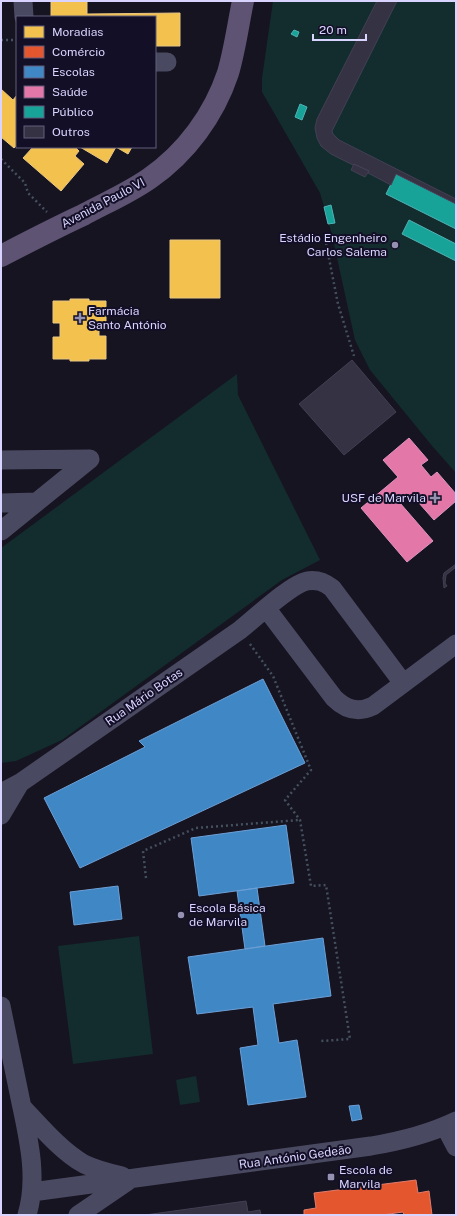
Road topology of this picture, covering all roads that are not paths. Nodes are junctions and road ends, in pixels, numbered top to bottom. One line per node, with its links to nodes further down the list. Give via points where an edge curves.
1 (23, 1): 3 (street)
2 (243, 1): 4 (main road, Avenida Paulo VI, via 228,73 215,104 197,132 170,162 125,194)
3 (24, 16)
4 (1, 256)
5 (1, 460): 6 (street, via 90,459)
6 (37, 502): 7 (street); 8 (street)
7 (1, 503)
8 (1, 531)
9 (266, 608): 11 (street, via 340,704 354,710 366,709); 11 (street, Rua Mário Botas, via 297,584 314,580 325,583 332,588); 13 (street, Rua Mário Botas, via 240,630)
10 (456, 644): 11 (street)
11 (404, 683)
12 (1, 782): 13 (street)
13 (20, 783): 14 (street, Rua Mário Botas); 15 (street, Rua Mário Botas)
14 (1, 793)
15 (1, 815)
16 (1, 1006): 17 (street)
17 (22, 1107): 20 (street, Rua António Gedeão, via 57,1144 83,1163); 21 (street, via 32,1164)
18 (450, 1124): 19 (street); 20 (street, Rua António Gedeão, via 404,1140 371,1146)
19 (456, 1146)
20 (132, 1179): 21 (street, Rua António Gedeão); 23 (street, Rua António Gedeão)
21 (32, 1192): 22 (street)
22 (27, 1215)
23 (78, 1215)

